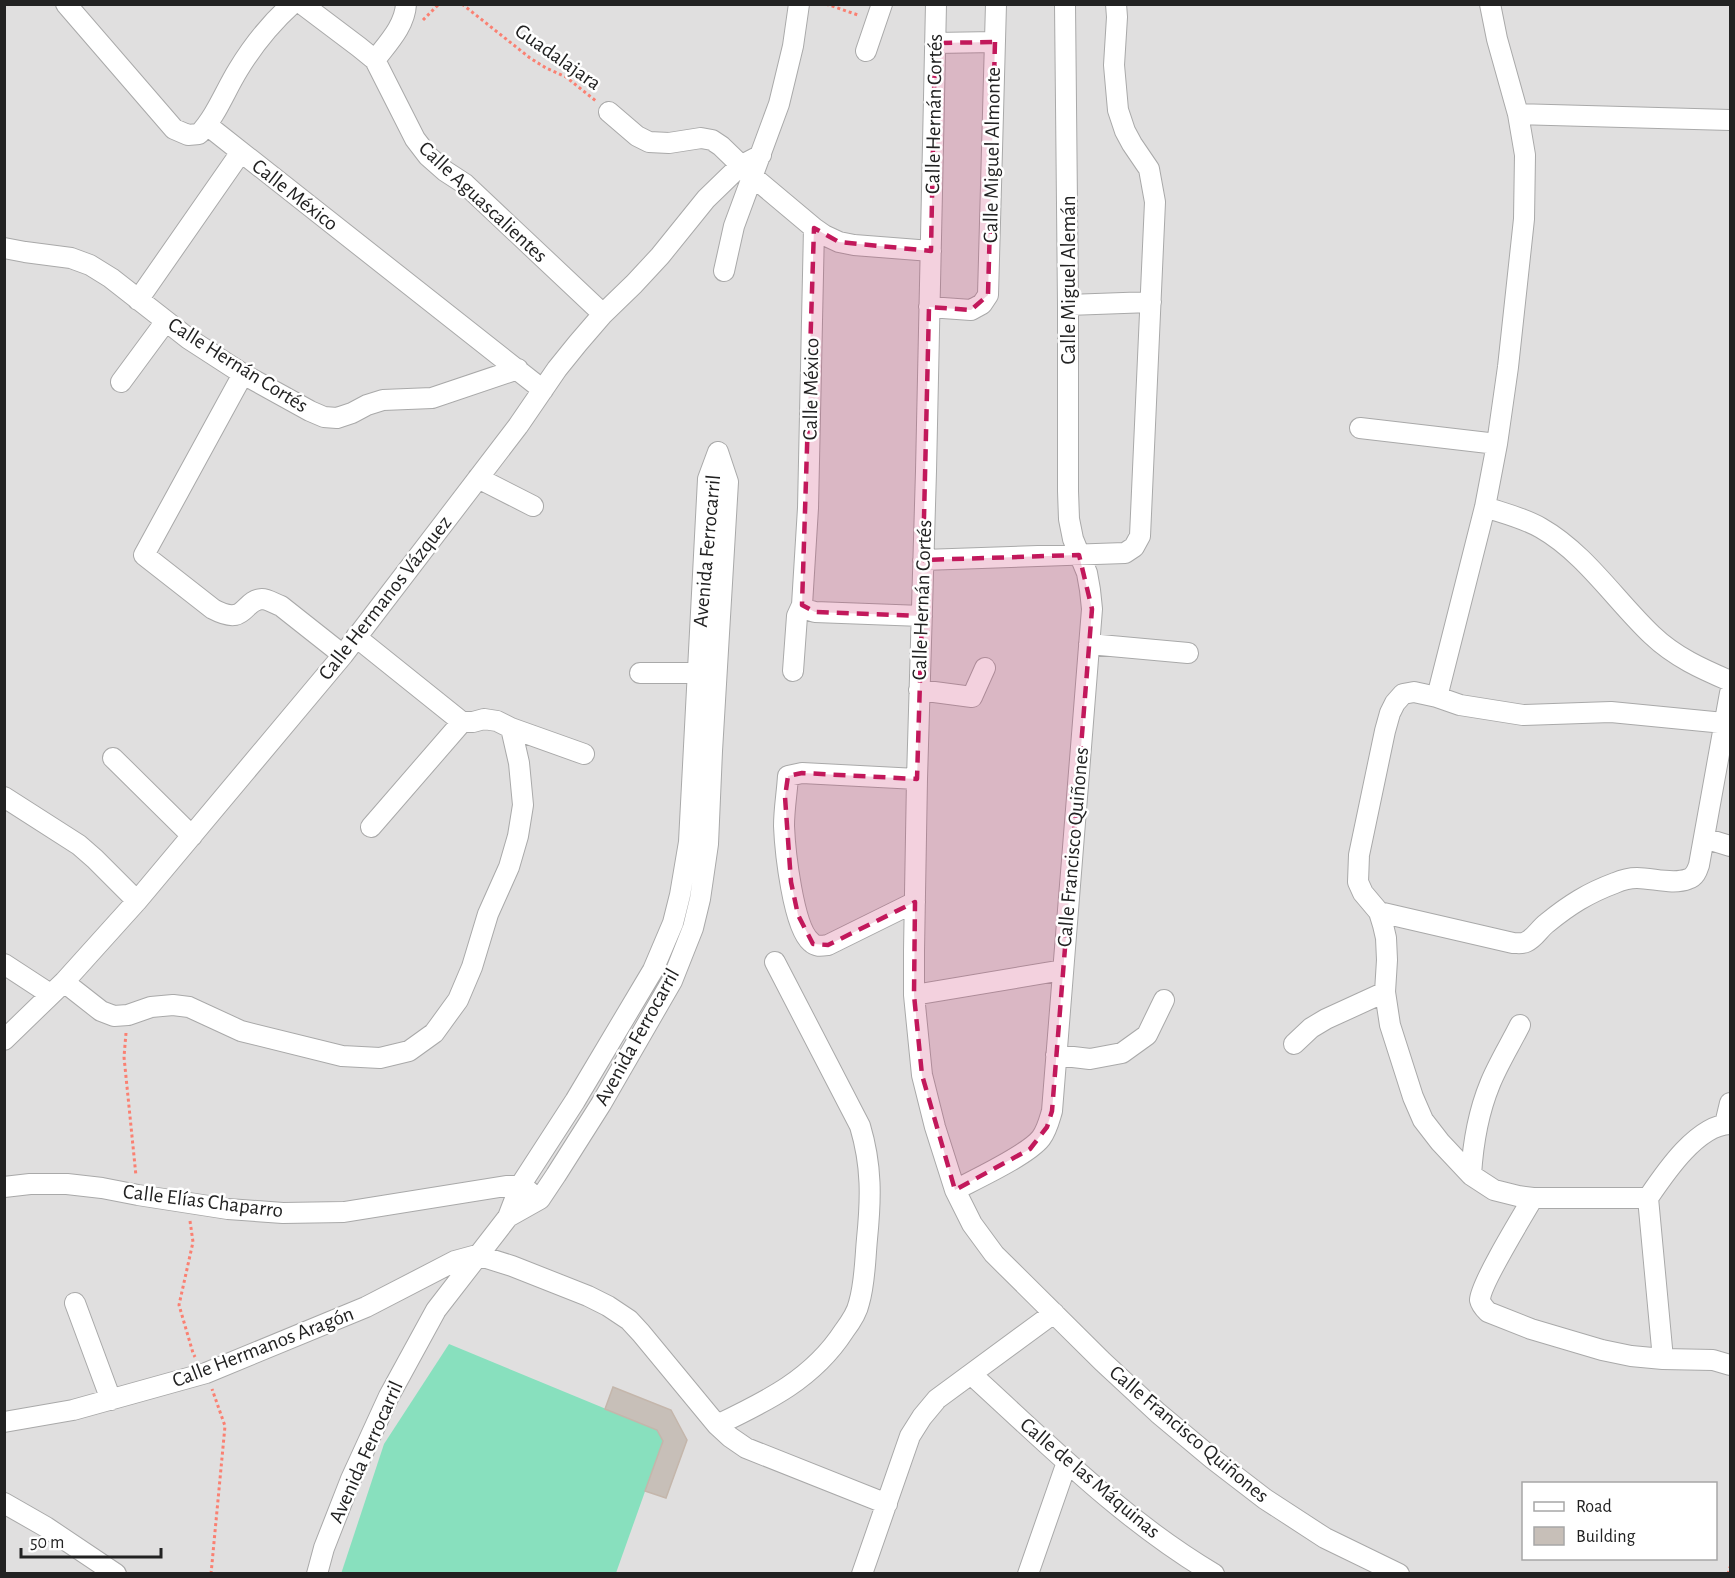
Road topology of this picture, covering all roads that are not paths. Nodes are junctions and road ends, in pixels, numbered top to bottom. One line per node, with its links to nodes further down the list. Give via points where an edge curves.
1 (66, 4): 19 (street, via 174,129 188,135 199,134)
2 (292, 4): 19 (street, via 255,43)
3 (302, 4): 15 (street, Calle Aguascalientes)
4 (406, 4): 15 (street, via 396,33)
5 (799, 4): 21 (street, Calle Hermanos Vázquez, via 779,104 761,156)
6 (936, 4): 13 (street, Calle Hernán Cortés)
7 (996, 4): 12 (street, Calle Miguel Almonte)
8 (1065, 4): 28 (street, Calle Miguel Alemán)
9 (1116, 4): 27 (street, via 1114,85 1118,110 1153,184)
10 (1490, 4): 17 (street)
11 (879, 13): 14 (street)
12 (995, 42): 13 (street); 29 (street, Calle Miguel Almonte, via 987,295 982,304 971,310)
13 (935, 43): 24 (street, Calle Hernán Cortés)
14 (866, 51)
15 (375, 60): 30 (street, Calle Aguascalientes, via 415,139 428,156 465,184)
16 (609, 112): 21 (street, via 649,142 712,140)
17 (1518, 114): 18 (street); 37 (street, via 1525,155 1524,219)
18 (1731, 120)
19 (207, 125): 20 (street, Calle México)
20 (241, 152): 26 (street); 32 (street, Calle México)
21 (746, 171): 22 (street); 25 (street); 30 (street, Calle Hermanos Vázquez, via 706,199 660,256)
22 (814, 228): 24 (street, via 839,242); 43 (street, Calle México)
23 (4, 248): 26 (street, Calle Hernán Cortés, via 71,258 90,265)
24 (931, 252): 29 (street, Calle Hernán Cortés)
25 (724, 271)
26 (138, 300): 31 (street, Calle Hernán Cortés)
27 (1151, 302): 28 (street); 41 (street, via 1140,536 1125,553)
28 (1068, 305): 41 (street, Calle Miguel Alemán, via 1069,519)
29 (929, 307): 42 (street, Calle Hernán Cortés)
30 (603, 314): 35 (street, Calle Hermanos Vázquez)
31 (166, 321): 33 (street, Calle Hernán Cortés); 34 (street)
32 (518, 369): 33 (street, Calle Hernán Cortés, via 432,398 383,400 337,418 310,411); 35 (street, Calle México)
33 (243, 374): 48 (street, via 144,555 224,615 243,612 261,599 269,601 281,606)
34 (121, 382)
35 (543, 390): 38 (street, Calle Hermanos Vázquez)
36 (1360, 428): 37 (street)
37 (1497, 444): 40 (street)
38 (478, 478): 39 (street); 45 (street, Calle Hermanos Vázquez)
39 (533, 506)
40 (1485, 507): 53 (street, via 1540,527 1606,584 1652,635 1675,654); 56 (street)
41 (1078, 555): 42 (street); 46 (street, Calle Francisco Quiñones, via 1090,590)
42 (923, 560): 44 (street, Calle Hernán Cortés)
43 (802, 605): 44 (street, via 815,612); 50 (street, Calle México, via 797,616)
44 (922, 616): 54 (street, Calle Hernán Cortés)
45 (356, 637): 48 (street, Calle Hermanos Vázquez); 57 (street)
46 (1089, 644): 47 (street); 75 (street, Calle Francisco Quiñones)
47 (1188, 652)
48 (343, 655): 65 (street, Calle Hermanos Vázquez)
49 (985, 668): 54 (street, via 972,697)
50 (793, 671)
51 (640, 673): 52 (street)
52 (707, 673): 52 (street, Avenida Ferrocarril, via 728,482 718,452 708,479); 68 (street, Avenida Ferrocarril); 69 (street, Avenida Ferrocarril, via 708,844)
53 (1731, 681)
54 (920, 690): 62 (street, Calle Hernán Cortés)
55 (1731, 693): 58 (street)
56 (1437, 697): 58 (street, via 1460,705 1523,715 1611,712); 72 (street, via 1403,694 1387,722 1357,869 1363,893)
57 (462, 723): 59 (street, via 484,719); 64 (street)
58 (1724, 723): 66 (street)
59 (511, 728): 60 (street); 76 (street, via 523,805 518,836 458,1000 434,1033 409,1051 380,1058 342,1056 241,1031 189,1007 173,1005 114,1016)
60 (584, 754)
61 (113, 758): 65 (street)
62 (917, 779): 71 (street, Calle Hernán Cortés); 71 (street, via 802,773 788,776 784,826 798,915 806,938 813,944 828,945)
63 (4, 796): 70 (street, via 79,845)
64 (371, 827)
65 (192, 836): 70 (street, Calle Hermanos Vázquez)
66 (1704, 838): 67 (street); 72 (street, via 1696,874 1688,879 1620,880 1580,898 1523,943)
67 (1731, 846)
68 (680, 895): 69 (street); 87 (street, Avenida Ferrocarril, via 653,970)
69 (700, 899): 92 (street, Avenida Ferrocarril, via 672,981)
70 (136, 901): 76 (street, Calle Hermanos Vázquez)
71 (915, 902): 78 (street, Calle Hernán Cortés)
72 (1379, 912): 77 (street, via 1386,938)
73 (775, 962): 102 (street, via 860,1126 867,1150 869,1211 863,1285 850,1322 820,1361 771,1399)
74 (4, 964): 76 (street)
75 (1063, 970): 78 (street); 83 (street, Calle Francisco Quiñones)
76 (57, 988): 81 (street, Calle Hermanos Vázquez)
77 (1384, 992): 82 (street, via 1326,1019); 86 (street, via 1390,1025 1423,1120)
78 (914, 995): 89 (street, Calle Hernán Cortés, via 922,1075)
79 (1164, 1000): 83 (street, via 1147,1035 1122,1053 1090,1059)
80 (1520, 1026): 86 (street, via 1483,1103)
81 (4, 1040)
82 (1294, 1044)
83 (1056, 1054): 89 (street, Calle Francisco Quiñones, via 1052,1111 1040,1139 1030,1149)
84 (1731, 1103): 85 (street)
85 (1728, 1124): 91 (street, via 1709,1130 1694,1141)
86 (1472, 1175): 90 (street, via 1494,1190)
87 (520, 1186): 88 (street, Calle Elías Chaparro, via 344,1212 283,1213 228,1209 67,1184); 92 (street); 93 (street, Avenida Ferrocarril)
88 (4, 1187)
89 (956, 1190): 96 (street, Calle Francisco Quiñones, via 972,1224 994,1254)
90 (1533, 1198): 91 (street); 97 (street, via 1491,1272 1480,1299 1483,1307 1531,1329 1602,1350)
91 (1648, 1198): 97 (street)
92 (540, 1199): 93 (street, Avenida Ferrocarril)
93 (508, 1217): 94 (street, Avenida Ferrocarril)
94 (477, 1255): 100 (street, Calle Hermanos Aragón, via 455,1261 366,1307 206,1373); 102 (street, via 588,1296 628,1320); 107 (street, Avenida Ferrocarril, via 436,1310 389,1396 351,1479)
95 (75, 1303): 100 (street)
96 (1054, 1313): 99 (street); 111 (street, Calle Francisco Quiñones, via 1158,1413 1265,1499 1324,1538)
97 (1664, 1359): 98 (street, via 1713,1360)
98 (1731, 1365)
99 (972, 1375): 103 (street, Calle de las Máquinas); 105 (street, via 937,1399 922,1417 910,1436)
100 (111, 1400): 101 (street, Calle Hermanos Aragón)
101 (4, 1422)
102 (717, 1425): 105 (street, via 746,1448)
103 (1067, 1462): 109 (street); 110 (street, Calle de las Máquinas, via 1111,1502)
104 (4, 1503): 106 (street)
105 (887, 1504): 108 (street)
106 (116, 1574)
107 (317, 1574)
108 (862, 1574)
109 (1028, 1574)
110 (1214, 1574)
111 (1399, 1574)

